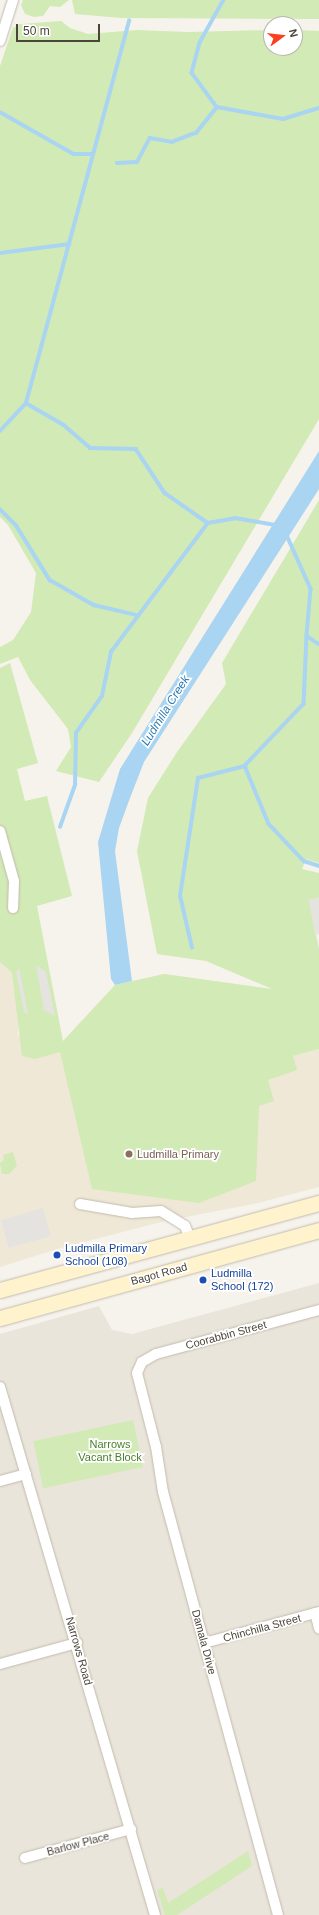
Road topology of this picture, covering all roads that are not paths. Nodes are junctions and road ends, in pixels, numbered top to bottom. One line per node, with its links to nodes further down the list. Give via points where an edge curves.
1 (13, 0): 2 (street)
2 (0, 41)
3 (0, 831): 4 (street, via 14,881)
4 (13, 908)
5 (319, 1203): 8 (main road)
6 (80, 1204): 8 (street, via 132,1213 161,1211 185,1226)
7 (319, 1230): 11 (main road, Bagot Road)
8 (190, 1238): 9 (main road)
9 (0, 1290)
10 (319, 1310): 12 (street, Coorabbin Street, via 156,1354 148,1357)
11 (0, 1318)
12 (138, 1368): 19 (street, Damala Drive, via 138,1379 156,1447 163,1492)
13 (0, 1387): 14 (street, Narrows Road)
14 (26, 1474): 15 (street); 18 (street, Narrows Road)
15 (0, 1481)
16 (317, 1613): 17 (street); 19 (street, Chinchilla Street)
17 (319, 1628)
18 (76, 1643): 20 (street); 21 (street, Narrows Road)
19 (204, 1643): 24 (street, Damala Drive)
20 (0, 1664)
21 (131, 1829): 22 (street, Barlow Place); 23 (street, Narrows Road)
22 (25, 1858)
23 (156, 1915)
24 (278, 1915)

